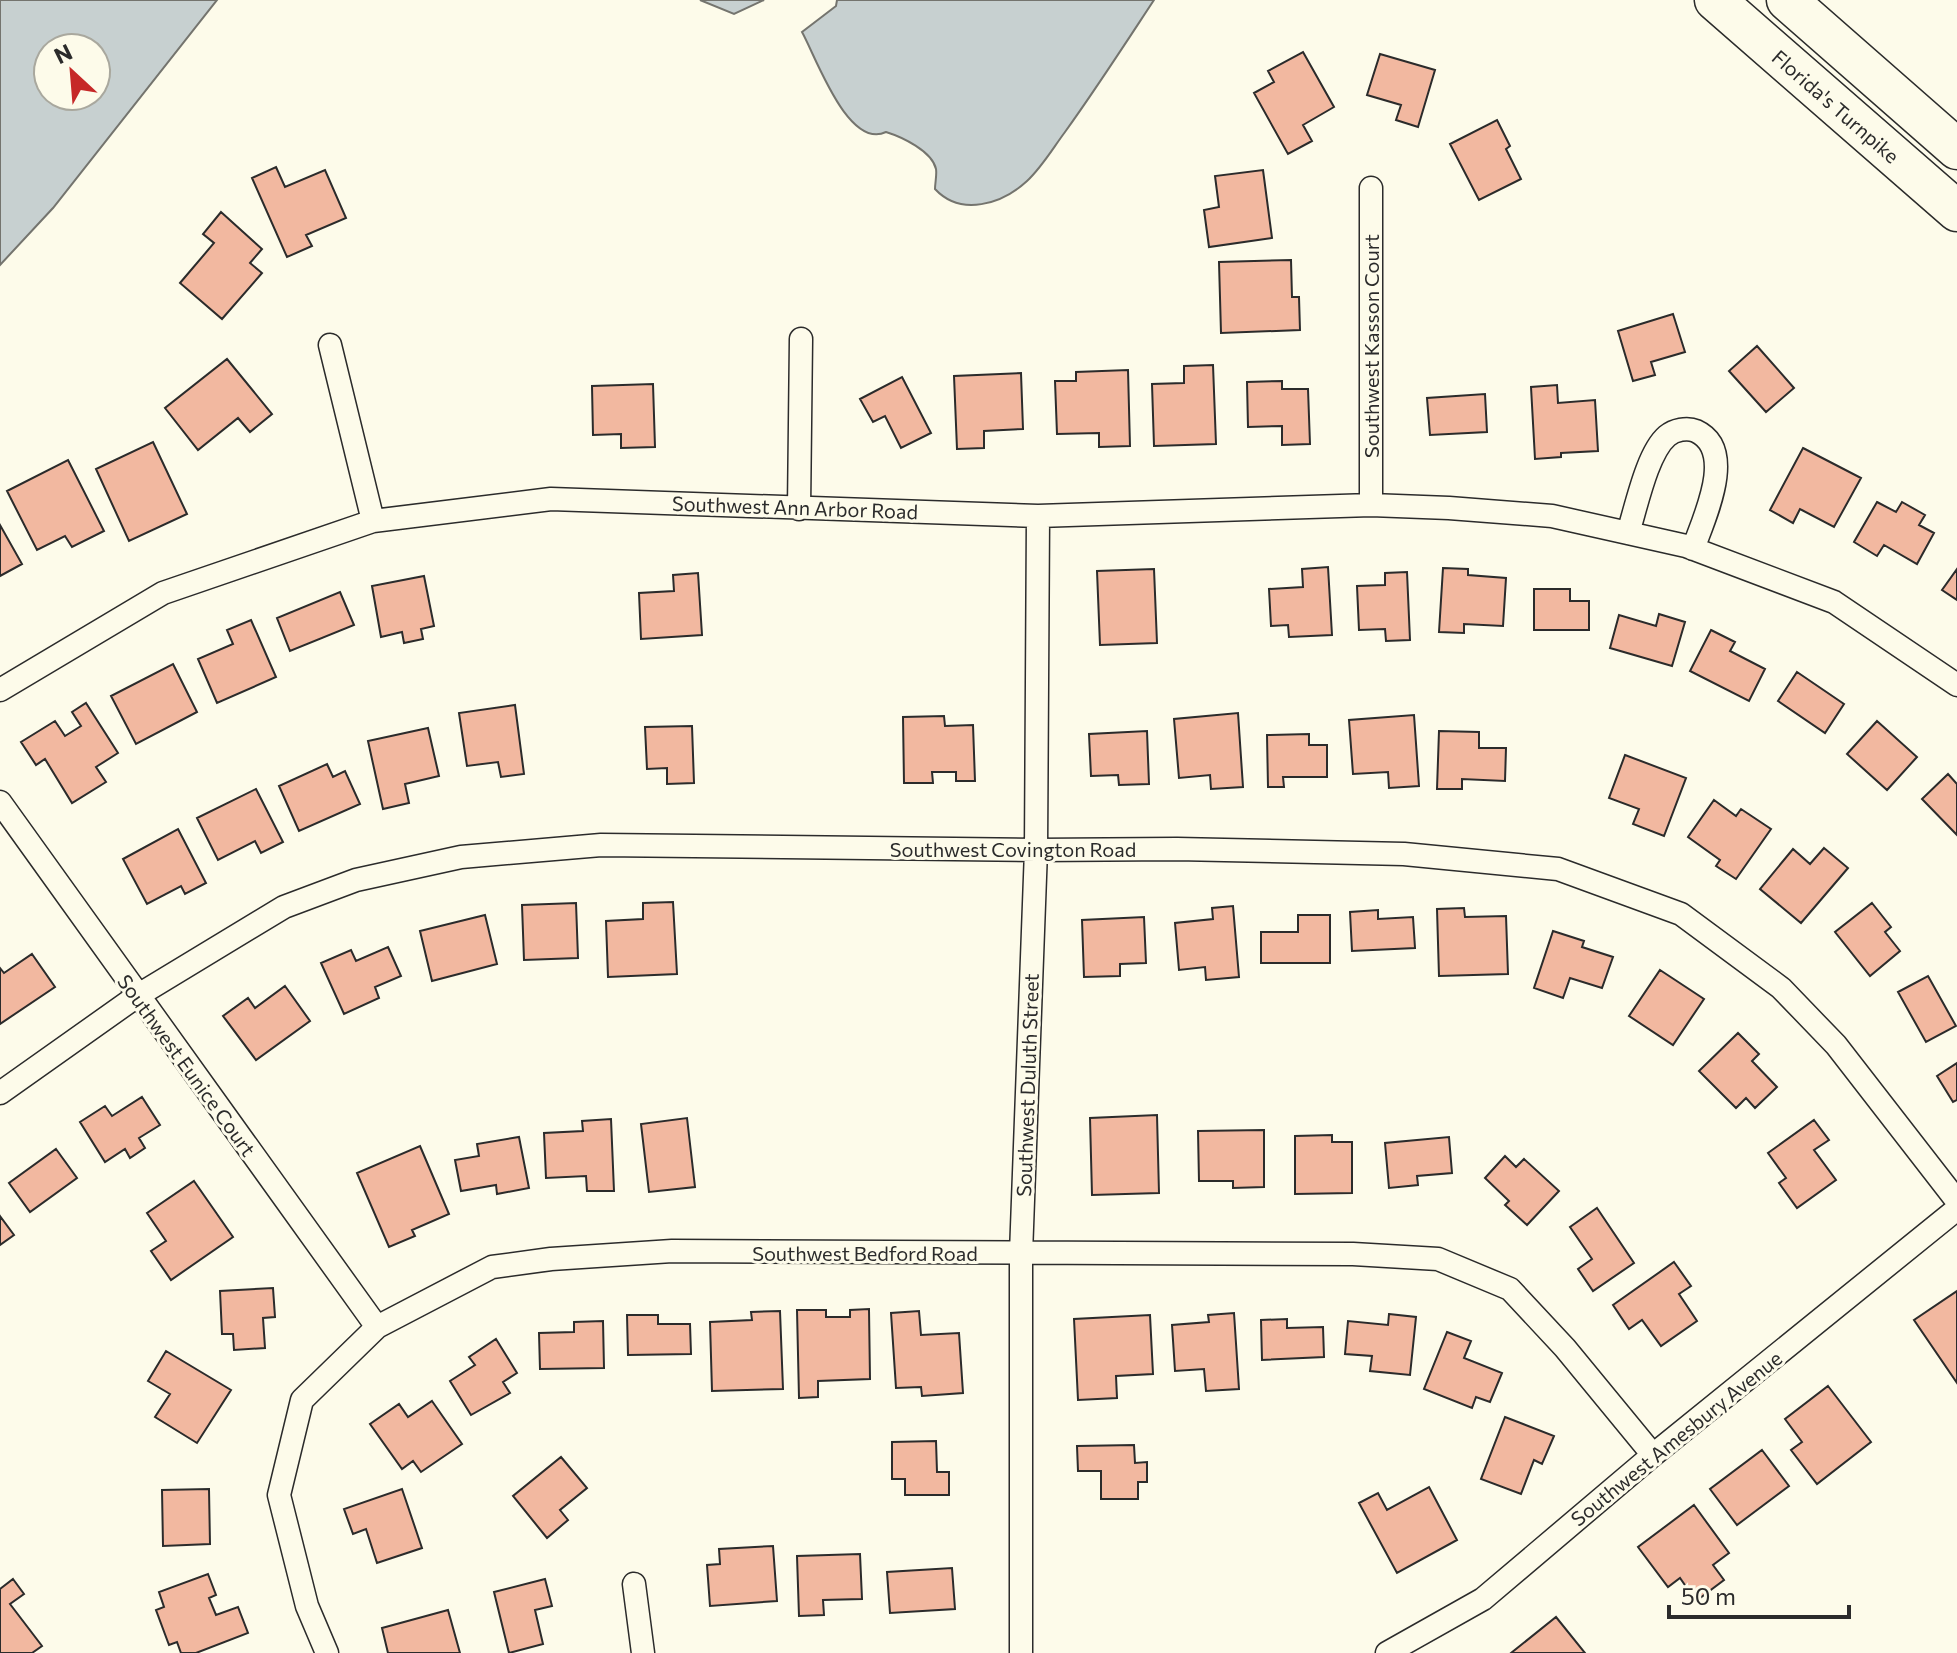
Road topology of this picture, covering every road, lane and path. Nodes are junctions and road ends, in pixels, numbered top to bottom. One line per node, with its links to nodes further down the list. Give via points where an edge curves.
1 (1715, 0): 5 (highway, Florida's Turnpike)
2 (1787, 0): 3 (highway)
3 (1957, 149)
4 (1371, 188): 8 (street, Southwest Kasson Court)
5 (1957, 211)
6 (801, 339): 9 (street)
7 (330, 345): 11 (street)
8 (1371, 505): 10 (street, Southwest Ann Arbor Road); 12 (street, Southwest Ann Arbor Road, via 1552,516)
9 (799, 509): 10 (street, Southwest Ann Arbor Road); 11 (street, Southwest Ann Arbor Road, via 551,499)
10 (1038, 516): 17 (street, Southwest Duluth Street)
11 (373, 521): 15 (street, Southwest Ann Arbor Road, via 163,593)
12 (1628, 533): 13 (street, Southwest Ann Arbor Road); 13 (street, via 1657,449 1678,430 1694,430 1710,442 1717,458)
13 (1693, 549): 14 (street, Southwest Ann Arbor Road, via 1834,602)
14 (1957, 685)
15 (0, 690)
16 (0, 802): 18 (street, Southwest Eunice Court)
17 (1036, 850): 18 (street, Southwest Covington Road, via 601,845 461,857 356,880 284,907); 20 (street, Southwest Covington Road, via 1404,854 1558,869 1681,914 1781,988 1836,1045); 22 (street, Southwest Duluth Street)
18 (137, 996): 19 (street, Southwest Covington Road); 23 (street, Southwest Eunice Court)
19 (0, 1093)
20 (1957, 1201)
21 (1957, 1209): 24 (street, Southwest Amesbury Avenue)
22 (1021, 1254): 23 (street, Southwest Bedford Road, via 672,1251 551,1259 492,1267); 24 (street, Southwest Bedford Road, via 1438,1259 1510,1289); 28 (street, Southwest Duluth Street)
23 (377, 1327): 26 (street, Southwest Bedford Road, via 302,1400 279,1495 307,1606)
24 (1653, 1455): 29 (street, Southwest Amesbury Avenue, via 1483,1599)
25 (634, 1584): 27 (street)
26 (327, 1653)
27 (643, 1653)
28 (1021, 1653)
29 (1387, 1653)

